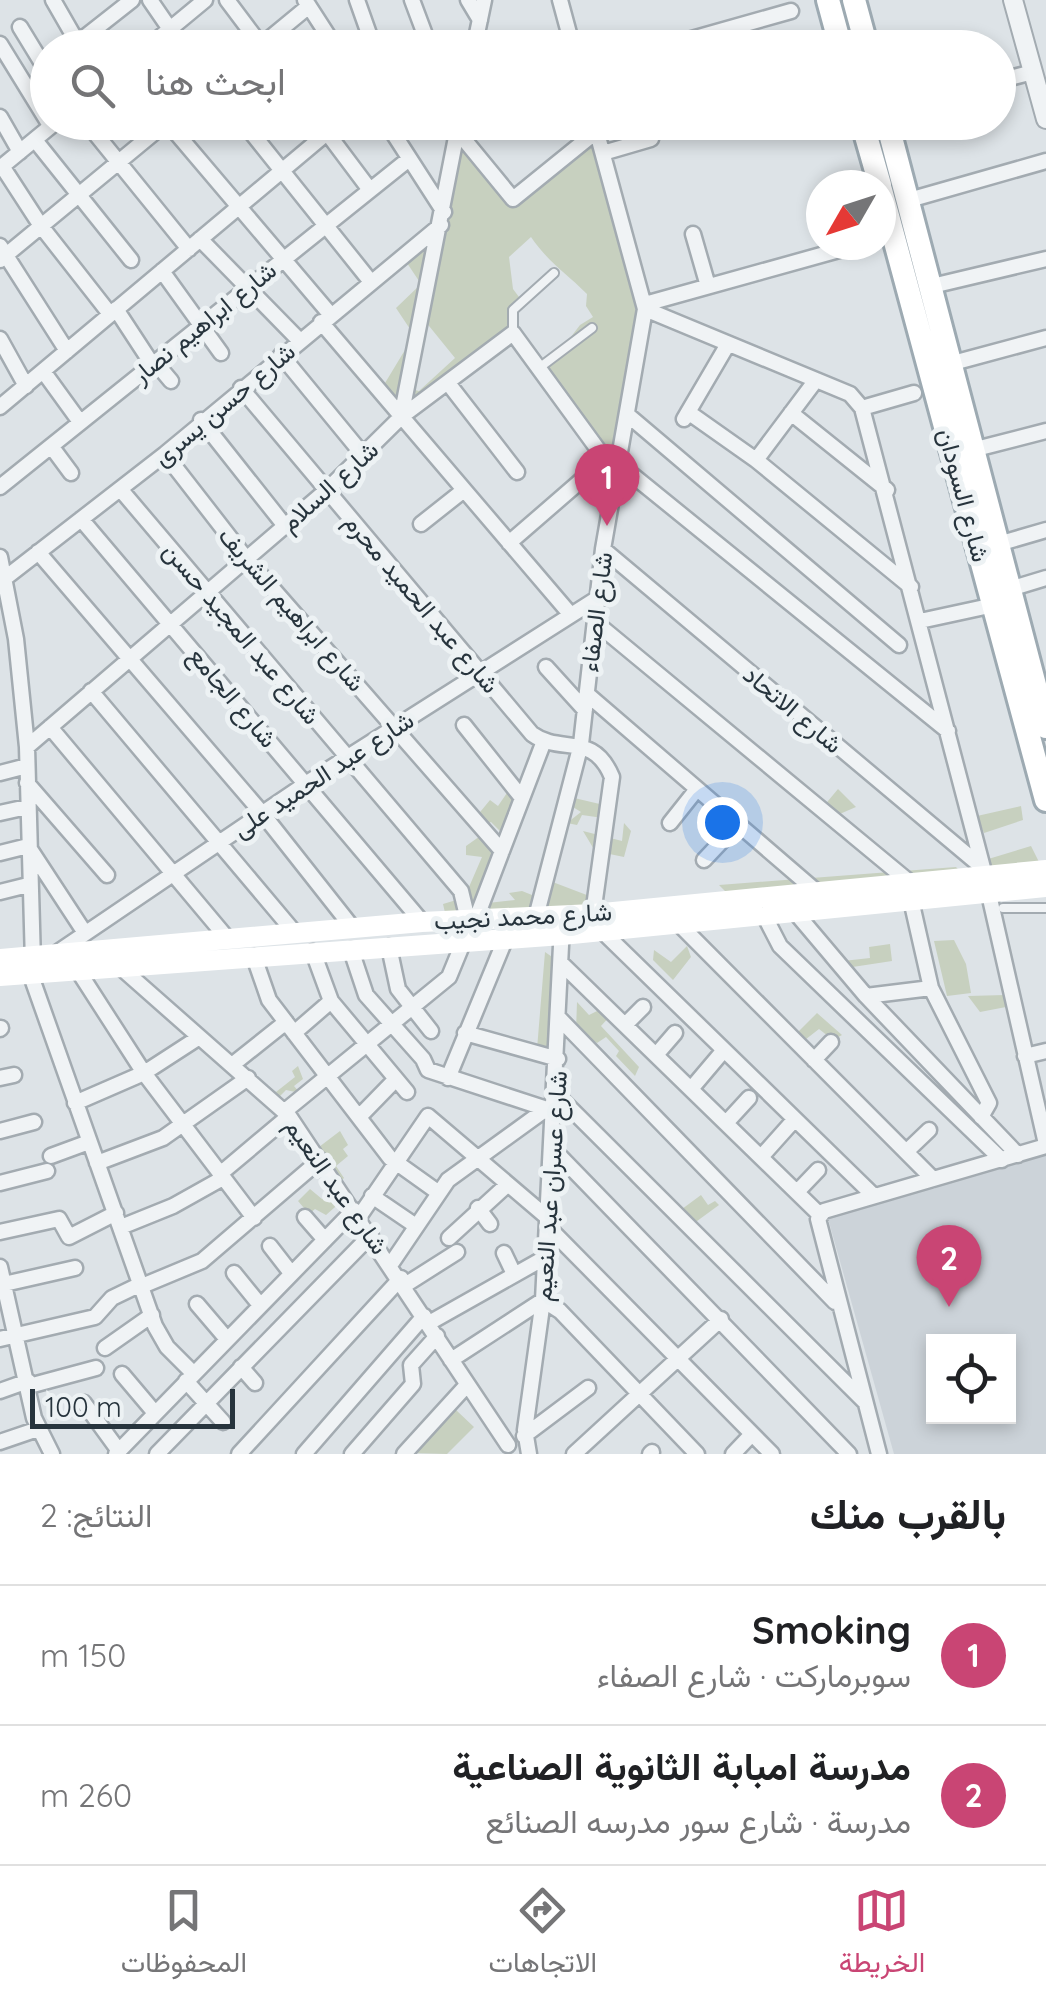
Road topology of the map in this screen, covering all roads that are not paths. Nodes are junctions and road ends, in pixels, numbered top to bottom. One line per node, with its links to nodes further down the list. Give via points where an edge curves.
1 (132, 0): 19 (street)
2 (150, 0): 20 (street)
3 (205, 0): 20 (street)
4 (227, 0): 21 (street)
5 (357, 0): 24 (street)
6 (412, 0): 25 (street)
7 (468, 0): 16 (street)
8 (484, 0): 16 (street)
9 (560, 0): 27 (street)
10 (828, 0): 29 (main road)
11 (854, 0): 30 (main road)
12 (1013, 0): 33 (street)
13 (54, 1): 18 (street)
14 (307, 3): 22 (street); 23 (street)
15 (792, 10): 28 (street)
16 (480, 20): 26 (street)
17 (20, 27): 31 (street)
18 (69, 30)
19 (96, 30)
20 (168, 30)
21 (249, 30)
22 (279, 30)
23 (324, 30)
24 (368, 30)
25 (423, 30)
26 (478, 30)
27 (568, 30)
28 (723, 30)
29 (836, 30)
30 (862, 30)
31 (30, 42)
32 (0, 44): 36 (street)
33 (1033, 72): 34 (street); 39 (street)
34 (1016, 76)
35 (30, 79): 36 (street)
36 (24, 84): 37 (street)
37 (30, 93)
38 (0, 118): 55 (street)
39 (1046, 119)
40 (34, 140): 55 (street); 64 (street)
41 (101, 140): 59 (street)
42 (145, 140): 59 (street)
43 (182, 140): 66 (street)
44 (257, 140): 62 (street)
45 (312, 140): 62 (street)
46 (333, 140): 63 (street)
47 (398, 140): 57 (street)
48 (456, 140): 67 (street)
49 (468, 140): 50 (street, via 513,199)
50 (581, 140)
51 (600, 140): 56 (street)
52 (651, 140): 56 (street)
53 (867, 140): 61 (main road, شارع السودان)
54 (892, 140): 65 (main road, شارع السودان)
55 (20, 152): 60 (street)
56 (603, 153): 84 (street)
57 (410, 159): 63 (street, شارع ابراهيم نصار); 67 (street)
58 (1046, 161): 65 (street)
59 (119, 162): 64 (street); 72 (street)
60 (1, 167): 69 (street)
61 (875, 170)
62 (282, 171): 66 (street); 68 (street)
63 (370, 190): 68 (street, شارع ابراهيم نصار)
64 (79, 195): 69 (street); 76 (street)
65 (908, 200): 71 (main road, شارع السودان)
66 (238, 208): 72 (street); 77 (street)
67 (443, 218): 80 (street, شارع حسن يسرى); 111 (street)
68 (327, 225): 77 (street, شارع ابراهيم نصار); 80 (street)
69 (41, 226): 73 (street); 85 (street)
70 (694, 234): 81 (street)
71 (897, 234): 82 (main road, شارع السودان); 133 (main road, شارع السودان)
72 (195, 244): 78 (street); 83 (street)
73 (2, 253): 94 (street)
74 (1046, 258): 82 (street)
75 (806, 259): 81 (street)
76 (131, 260)
77 (283, 260): 83 (street, شارع ابراهيم نصار); 86 (street)
78 (162, 271): 85 (street); 87 (street)
79 (554, 273): 89 (lane, via 513,310)
80 (371, 282): 86 (street, شارع حسن يسرى)
81 (708, 286): 84 (street)
82 (932, 286): 98 (main road, شارع السودان)
83 (246, 290): 87 (street, شارع ابراهيم نصار); 92 (street)
84 (645, 307): 93 (street); 110 (street, شارع الصفاء)
85 (113, 312): 94 (street); 97 (street)
86 (326, 318): 92 (street, شارع حسن يسرى); 111 (street)
87 (201, 325): 95 (street); 97 (street, شارع ابراهيم نصار)
88 (592, 328): 99 (lane)
89 (512, 334): 99 (street); 103 (street, شارع السلام)
90 (1046, 338): 98 (street)
91 (0, 339): 104 (street)
92 (299, 340): 96 (street, شارع حسن يسرى)
93 (728, 344): 101 (street); 119 (street, via 686,416)
94 (68, 351): 100 (street)
95 (221, 354)
96 (281, 355): 105 (street, شارع حسن يسرى); 118 (street)
97 (153, 363): 102 (street); 113 (street, شارع ابراهيم نصار)
98 (953, 363): 116 (main road, شارع السودان)
99 (539, 368): 120 (street, via 595,448)
100 (43, 371): 104 (street); 113 (street)
101 (816, 380): 108 (street, via 850,394); 109 (street)
102 (171, 381)
103 (448, 383): 111 (street, شارع السلام); 122 (street)
104 (26, 386): 107 (street)
105 (241, 388): 112 (street, شارع حسن يسرى); 124 (street, شارع عبد الحميد محرم)
106 (914, 394): 108 (street)
107 (0, 407)
108 (862, 408): 127 (street)
109 (791, 413): 119 (street); 127 (street)
110 (630, 416): 120 (street, شارع الصفاء); 149 (street)
111 (401, 417): 118 (street, شارع السلام); 126 (street)
112 (201, 420): 117 (street, شارع حسن يسرى); 130 (street)
113 (80, 422): 115 (street, شارع ابراهيم نصار)
114 (1046, 431): 116 (street)
115 (51, 446): 121 (street); 123 (street, شارع ابراهيم نصار)
116 (972, 450): 133 (main road, شارع السودان)
117 (164, 454): 125 (street, شارع حسن يسرى); 137 (street, شارع ابراهيم الشريف)
118 (364, 456): 124 (street, شارع السلام)
119 (756, 460): 140 (street)
120 (614, 462): 132 (street); 134 (street, شارع الصفاء); 160 (street)
121 (70, 472)
122 (517, 472)
123 (0, 487)
124 (328, 489): 130 (street, شارع السلام); 153 (street, شارع عبد الحميد محرم)
125 (121, 490): 128 (street, شارع حسن يسرى); 141 (street, شارع عبد المجيد حسن)
126 (464, 490): 129 (street); 132 (street)
127 (887, 490): 140 (street)
128 (81, 519): 135 (street, شارع حسن يسرى); 147 (street, شارع الجامع)
129 (422, 524)
130 (285, 526): 137 (street, شارع السلام)
131 (1046, 530): 133 (street)
132 (509, 543): 144 (street)
133 (988, 547): 142 (main road, شارع السودان)
134 (603, 549): 143 (street, شارع الصفاء); 185 (street, شارع الاتحاد)
135 (38, 552): 139 (street, شارع حسن يسرى); 151 (street)
136 (0, 557): 139 (street)
137 (245, 557): 141 (street, شارع السلام); 159 (street, شارع ابراهيم الشريف)
138 (1046, 578): 142 (street)
139 (4, 580): 148 (street)
140 (912, 588): 145 (street)
141 (208, 592): 147 (street, شارع السلام); 164 (street, شارع عبد المجيد حسن)
142 (1002, 597): 145 (street); 157 (main road, شارع السودان); 171 (main road, شارع السودان)
143 (598, 598): 144 (street, شارع عبد الحميد على); 146 (street, شارع الصفاء)
144 (570, 614): 153 (street, شارع عبد الحميد على)
145 (920, 621): 160 (street)
146 (595, 622): 155 (street, شارع الصفاء); 190 (street)
147 (171, 623): 151 (street, شارع السلام); 168 (street, شارع الجامع)
148 (16, 639): 150 (street); 163 (street)
149 (899, 645)
150 (0, 649)
151 (130, 658): 154 (street, شارع السلام); 174 (street)
152 (546, 667): 155 (street)
153 (480, 673): 159 (street, شارع عبد الحميد على); 161 (street, شارع عبد الحميد محرم)
154 (92, 691): 158 (street, شارع السلام); 177 (street)
155 (586, 702): 162 (street, شارع الصفاء); 169 (street)
156 (464, 725): 170 (street)
157 (1046, 726)
158 (50, 727): 163 (street, شارع السلام); 183 (street)
159 (395, 727): 164 (street, شارع عبد الحميد على); 179 (street, شارع ابراهيم الشريف)
160 (949, 732): 185 (street)
161 (544, 741): 162 (street); 170 (street)
162 (580, 744): 196 (street, شارع الصفاء); 199 (street, via 612,777)
163 (27, 746): 165 (street)
164 (346, 758): 168 (street, شارع عبد الحميد على); 197 (street, شارع عبد المجيد حسن, via 461,891)
165 (27, 766): 166 (street); 167 (street)
166 (0, 773)
167 (27, 783): 172 (street); 184 (street)
168 (306, 783): 174 (street, شارع عبد الحميد على); 198 (street, شارع الجامع)
169 (697, 789): 175 (street); 176 (street)
170 (522, 798): 179 (street)
171 (1046, 800)
172 (28, 807): 173 (street); 178 (street)
173 (0, 812)
174 (262, 813): 177 (street, شارع عبد الحميد على); 202 (street)
175 (670, 824)
176 (738, 824): 181 (street); 189 (street)
177 (218, 843): 183 (street, شارع عبد الحميد على); 203 (street)
178 (28, 846): 180 (street); 186 (street); 204 (street)
179 (502, 851): 197 (street)
180 (0, 854)
181 (704, 860)
182 (1046, 870): 185 (main road, شارع محمد نجيب)
183 (173, 874): 204 (street, شارع عبد الحميد على); 205 (street)
184 (107, 875)
185 (985, 880): 190 (main road, شارع محمد نجيب); 191 (main road, شارع محمد نجيب); 236 (street)
186 (28, 885): 188 (street); 214 (street)
187 (1046, 887): 191 (main road, شارع محمد نجيب)
188 (0, 892)
189 (816, 892): 190 (main road, شارع محمد نجيب); 199 (main road, شارع محمد نجيب)
190 (912, 893): 194 (main road, شارع محمد نجيب); 218 (street)
191 (1021, 899): 192 (lane); 193 (lane)
192 (1003, 908)
193 (1046, 908)
194 (795, 912): 195 (main road, شارع محمد نجيب); 219 (street)
195 (764, 915): 200 (main road, شارع محمد نجيب); 267 (street, via 780,946)
196 (536, 916): 197 (main road, شارع محمد نجيب); 201 (main road, شارع محمد نجيب)
197 (472, 919): 198 (main road, شارع محمد نجيب)
198 (422, 922): 202 (main road, شارع محمد نجيب)
199 (598, 923): 200 (main road, شارع محمد نجيب); 201 (main road, شارع محمد نجيب); 233 (street)
200 (678, 924): 238 (street)
201 (562, 925): 206 (main road, شارع محمد نجيب); 213 (street, شارع عسران عبد النعيم)
202 (352, 927): 203 (main road, شارع محمد نجيب)
203 (294, 932): 205 (main road, شارع محمد نجيب)
204 (85, 933): 214 (street, شارع عبد الحميد على)
205 (227, 938): 214 (main road, شارع محمد نجيب)
206 (505, 940): 207 (main road, شارع محمد نجيب); 228 (street)
207 (463, 943): 208 (main road, شارع محمد نجيب); 221 (street, via 454,971)
208 (390, 948): 209 (main road, شارع محمد نجيب); 221 (street, via 394,978)
209 (351, 950): 210 (main road, شارع محمد نجيب); 224 (street, via 366,995)
210 (313, 952): 211 (main road, شارع محمد نجيب); 220 (street)
211 (254, 957): 215 (main road, شارع محمد نجيب); 226 (street, via 266,994)
212 (0, 959): 214 (main road, شارع محمد نجيب)
213 (561, 962): 223 (street, شارع عسران عبد النعيم); 225 (street)
214 (37, 964): 216 (main road, شارع محمد نجيب); 217 (main road, شارع محمد نجيب); 250 (street)
215 (119, 966): 216 (main road, شارع محمد نجيب); 230 (street, شارع عبد النعيم)
216 (78, 970): 240 (street)
217 (0, 976)
218 (931, 988): 219 (street); 254 (street, via 989,1102)
219 (866, 996): 254 (street)
220 (331, 1000): 226 (street); 232 (street)
221 (412, 1008): 224 (street); 227 (street)
222 (643, 1008): 225 (street)
223 (559, 1018): 237 (street, شارع عسران عبد النعيم); 307 (street)
224 (393, 1025): 232 (street); 243 (street, via 428,1070)
225 (626, 1025): 235 (street)
226 (290, 1028): 239 (street); 242 (street)
227 (431, 1031)
228 (465, 1033): 237 (street); 243 (street)
229 (675, 1034): 235 (street)
230 (198, 1038): 239 (street, شارع عبد النعيم); 240 (street)
231 (831, 1042): 238 (street)
232 (368, 1045): 242 (street); 244 (street)
233 (724, 1050): 245 (street); 255 (street)
234 (1046, 1051): 236 (street)
235 (656, 1055): 245 (street)
236 (1025, 1056): 248 (street)
237 (558, 1059): 247 (street, شارع عسران عبد النعيم)
238 (814, 1060): 264 (street)
239 (232, 1065): 241 (street, شارع عبد النعيم)
240 (144, 1074): 250 (street); 258 (street)
241 (248, 1078): 252 (street, شارع عبد النعيم); 258 (street)
242 (329, 1078): 252 (street); 253 (street)
243 (448, 1078): 251 (street)
244 (396, 1079): 246 (street); 253 (street)
245 (691, 1089): 257 (street)
246 (407, 1092)
247 (557, 1094): 251 (street, شارع عسران عبد النعيم); 328 (street)
248 (1040, 1094): 262 (street)
249 (748, 1098): 257 (street)
250 (74, 1104): 261 (street)
251 (551, 1110): 263 (street, شارع عسران عبد النعيم); 266 (street)
252 (287, 1114): 268 (street, شارع عبد النعيم); 272 (street)
253 (360, 1117): 269 (street)
254 (981, 1117): 267 (street)
255 (796, 1120): 265 (street); 279 (street)
256 (34, 1122): 260 (street)
257 (726, 1123): 265 (street)
258 (184, 1127): 270 (street); 272 (street)
259 (929, 1130): 264 (street)
260 (0, 1131)
261 (89, 1142): 270 (street); 274 (street)
262 (1046, 1145): 267 (street)
263 (554, 1150): 286 (street, شارع عسران عبد النعيم); 309 (street)
264 (906, 1152): 273 (street)
265 (761, 1157): 276 (street)
266 (478, 1158): 269 (street, via 430,1117); 275 (street); 277 (street)
267 (1010, 1158): 273 (street)
268 (320, 1160): 281 (street, شارع عبد النعيم); 284 (street)
269 (394, 1162): 277 (street); 278 (street)
270 (97, 1163): 285 (street)
271 (818, 1170): 276 (street)
272 (221, 1176): 284 (street); 285 (street, via 174,1206)
273 (933, 1179): 279 (street)
274 (0, 1183)
275 (508, 1184): 280 (street); 286 (street)
276 (797, 1192): 282 (street)
277 (439, 1193): 288 (street)
278 (372, 1196): 281 (street); 288 (street)
279 (874, 1196): 282 (street)
280 (478, 1208): 287 (street); 301 (street, via 453,1245)
281 (357, 1214): 290 (street, شارع عبد النعيم); 291 (street)
282 (820, 1214): 307 (street)
283 (305, 1217): 291 (street)
284 (254, 1218): 303 (street, via 202,1261)
285 (118, 1220): 289 (street, via 69,1237 57,1219); 303 (street)
286 (548, 1223): 294 (street, شارع عسران عبد النعيم); 316 (street)
287 (490, 1224)
288 (416, 1226): 295 (street)
289 (0, 1232)
290 (371, 1235): 295 (street, شارع عبد النعيم); 317 (street)
291 (324, 1240): 299 (street)
292 (270, 1246): 299 (street)
293 (504, 1253): 300 (street)
294 (546, 1257): 300 (street); 304 (street, شارع عسران عبد النعيم)
295 (391, 1264): 301 (street, شارع عبد النعيم)
296 (0, 1266): 302 (street)
297 (76, 1268): 302 (street)
298 (234, 1273): 306 (street)
299 (291, 1273): 306 (street)
300 (514, 1274): 310 (street)
301 (403, 1282): 310 (street, شارع عبد النعيم); 341 (street)
302 (2, 1284): 311 (street)
303 (141, 1285): 308 (street); 311 (street, via 112,1298 95,1317)
304 (544, 1300): 315 (street); 326 (street); 333 (street, شارع عسران عبد النعيم)
305 (197, 1304): 313 (street)
306 (260, 1304): 313 (street)
307 (839, 1306): 328 (street)
308 (152, 1315): 314 (street); 320 (street)
309 (722, 1319): 316 (street); 350 (street)
310 (430, 1325): 315 (street, شارع عبد النعيم); 342 (street); 343 (street, via 411,1365 413,1384)
311 (16, 1333): 312 (street); 322 (street)
312 (0, 1338)
313 (226, 1338): 320 (street)
314 (106, 1348)
315 (451, 1360): 323 (street, شارع عبد النعيم)
316 (678, 1360): 326 (street); 334 (street)
317 (242, 1367): 321 (street); 327 (street)
318 (96, 1368): 322 (street)
319 (122, 1374): 330 (street)
320 (189, 1377): 327 (street); 330 (street)
321 (255, 1382)
322 (28, 1384): 325 (street); 332 (street)
323 (466, 1386): 336 (street, شارع عبد النعيم); 344 (street)
324 (588, 1388): 333 (street)
325 (0, 1391)
326 (643, 1394): 346 (street); 347 (street)
327 (206, 1402): 331 (street); 337 (street)
328 (866, 1402): 351 (street)
329 (84, 1403): 338 (street)
330 (155, 1413): 338 (street)
331 (223, 1422)
332 (38, 1428): 335 (street); 340 (street)
333 (524, 1433): 336 (street); 345 (street, شارع عسران عبد النعيم)
334 (752, 1434): 348 (street); 349 (street)
335 (0, 1443): 339 (street)
336 (503, 1449)
337 (164, 1451)
338 (118, 1452)
339 (3, 1454)
340 (52, 1454)
341 (240, 1454)
342 (304, 1454)
343 (352, 1454)
344 (404, 1454)
345 (530, 1454)
346 (574, 1454)
347 (698, 1454)
348 (733, 1454)
349 (772, 1454)
350 (849, 1454)
351 (879, 1454)

